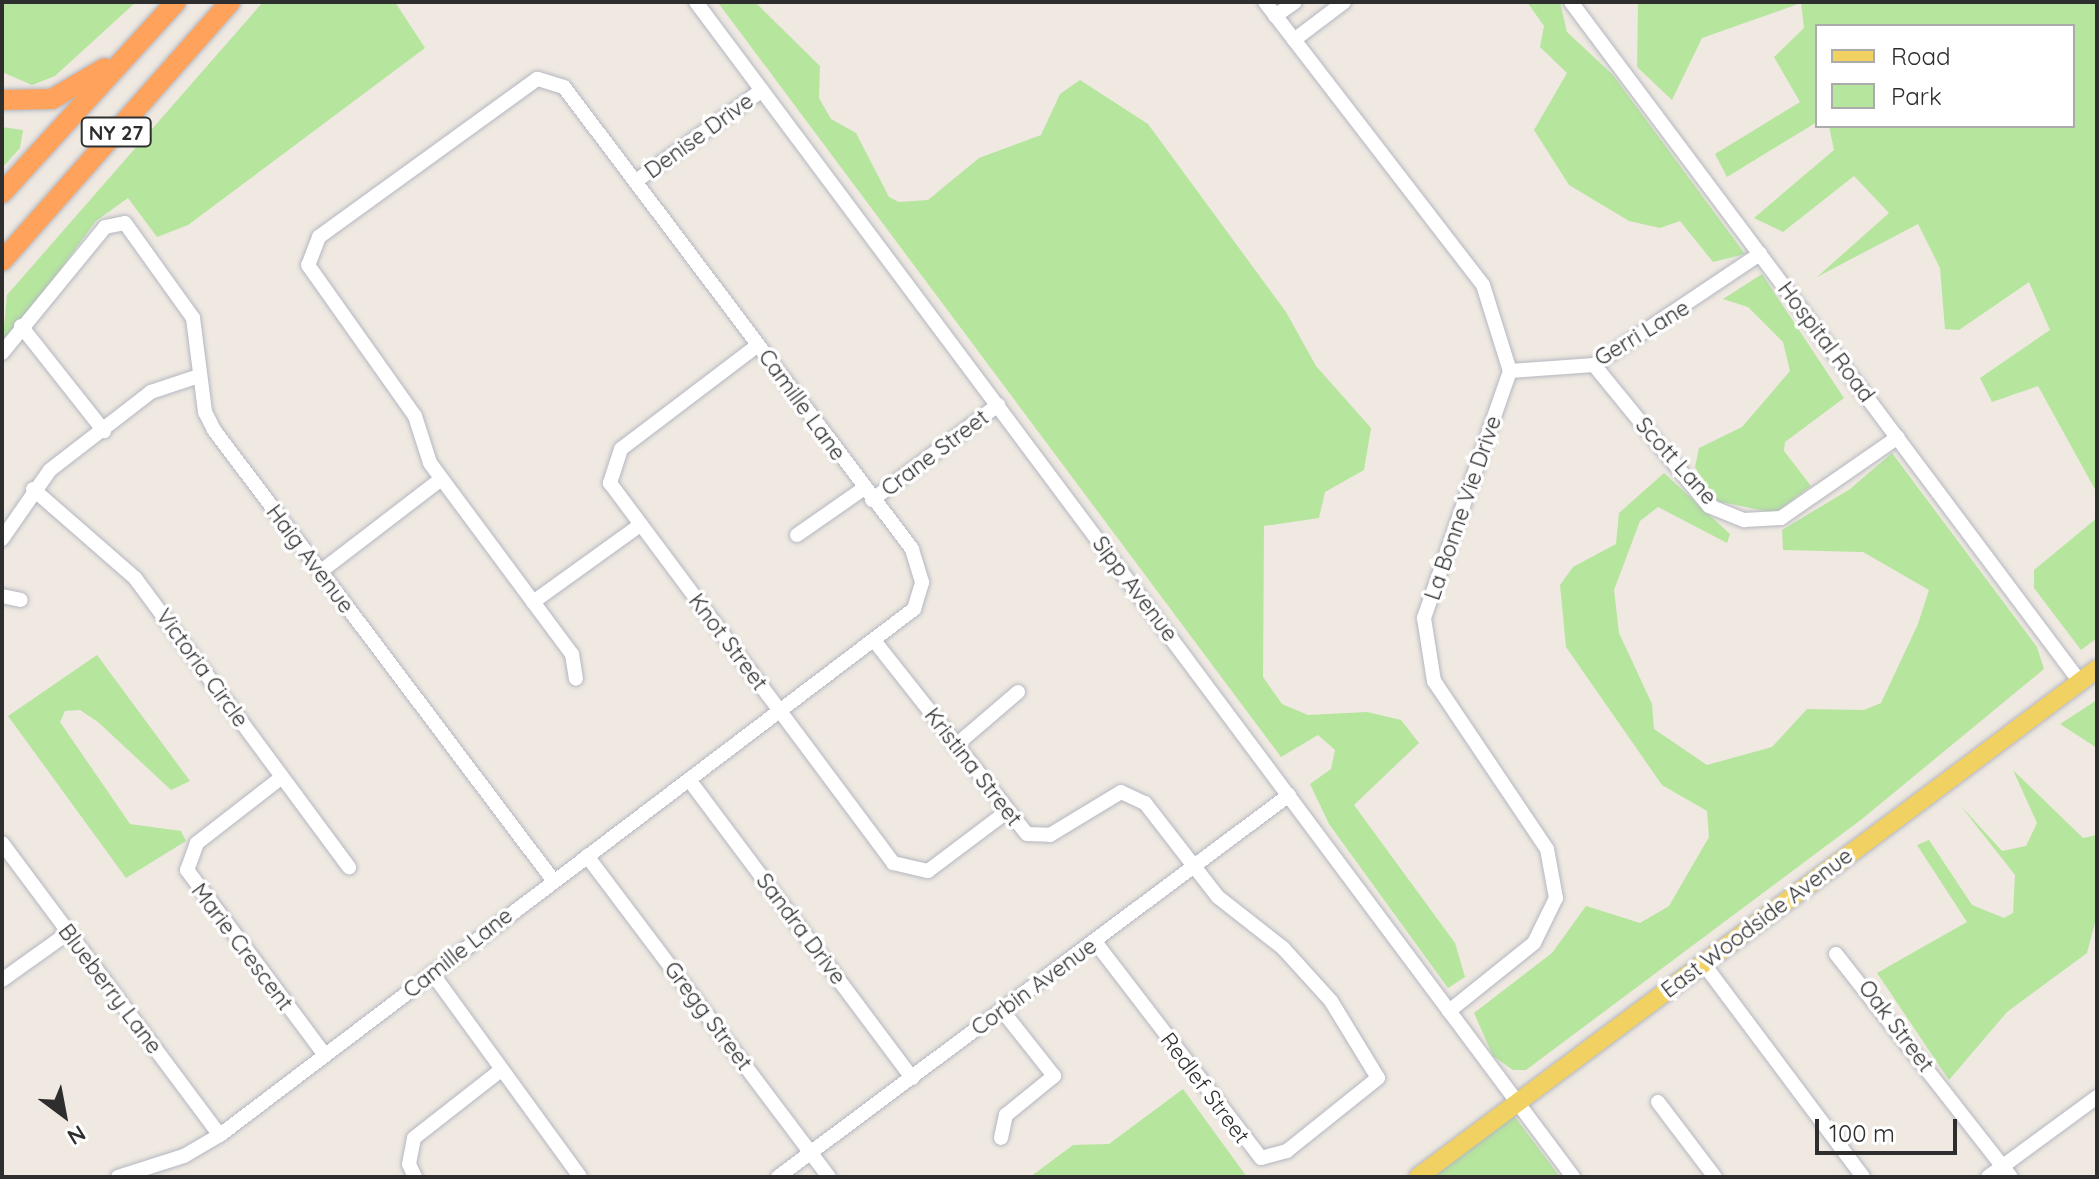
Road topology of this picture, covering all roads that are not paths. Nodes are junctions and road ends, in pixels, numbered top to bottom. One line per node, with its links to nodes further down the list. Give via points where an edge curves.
1 (176, 2): 9 (highway, NY 27)
2 (230, 2): 16 (highway, NY 27)
3 (696, 2): 11 (street, Sipp Avenue)
4 (1265, 2): 8 (street)
5 (1295, 2): 8 (street)
6 (1344, 2): 10 (street)
7 (1571, 2): 15 (street, Hospital Road)
8 (1275, 16): 10 (street)
9 (160, 20): 12 (highway, via 71,90 43,101); 14 (highway, NY 27)
10 (1294, 40): 21 (street, via 1483,285)
11 (762, 90): 13 (street, Denise Drive); 23 (street, Sipp Avenue)
12 (2, 100)
13 (636, 181): 18 (street, Camille Lane); 26 (street, Camille Lane, via 564,87 537,79 312,243 312,278 415,416)
14 (2, 193)
15 (1760, 254): 20 (street, Gerri Lane); 25 (street, Hospital Road)
16 (5, 260)
17 (21, 326): 19 (street); 22 (street, Haig Avenue, via 117,219 185,302 197,336); 24 (street)
18 (758, 345): 28 (street, Camille Lane); 29 (street, Knot Street, via 614,457 610,483)
19 (2, 353)
20 (1594, 365): 21 (street, Gerri Lane); 25 (street, Scott Lane, via 1709,506 1744,520 1781,518)
21 (1510, 371): 59 (street, La Bonne Vie Drive, via 1424,618 1434,681 1547,849 1556,898 1534,943)
22 (199, 376): 24 (street, via 168,382); 32 (street, Haig Avenue, via 214,430)
23 (998, 405): 28 (street, Crane Street); 45 (street, Sipp Avenue)
24 (104, 431): 27 (street)
25 (1898, 437): 39 (street, Hospital Road)
26 (441, 479): 32 (street); 35 (street, Camille Lane)
27 (33, 489): 31 (street); 43 (street, Victoria Circle, via 135,578)
28 (867, 494): 30 (street, Crane Street); 36 (street, Camille Lane, via 912,549 922,582 914,609)
29 (640, 525): 35 (street); 41 (street, Knot Street)
30 (797, 535)
31 (2, 539)
32 (320, 572): 51 (street, Haig Avenue)
33 (2, 596): 34 (street)
34 (21, 600)
35 (533, 602): 38 (street, Camille Lane, via 572,654)
36 (876, 643): 41 (street, Camille Lane); 42 (street, Kristina Street)
37 (2097, 669): 39 (main road, East Woodside Avenue)
38 (576, 679)
39 (2080, 682): 55 (main road, East Woodside Avenue)
40 (1018, 692): 42 (street)
41 (779, 711): 44 (street, Camille Lane); 46 (street, Knot Street, via 904,869 937,866)
42 (955, 746): 46 (street, Kristina Street)
43 (282, 777): 49 (street, Victoria Circle); 60 (street, Marie Crescent, via 197,843 187,870)
44 (690, 781): 48 (street, Camille Lane); 62 (street, Sandra Drive)
45 (1289, 795): 50 (street, Corbin Avenue); 59 (street, Sipp Avenue)
46 (1004, 814): 50 (street, Kristina Street, via 1039,836 1108,796 1135,796)
47 (2, 843): 52 (street, Blueberry Lane)
48 (587, 856): 51 (street, Camille Lane); 68 (street, Gregg Street)
49 (349, 867)
50 (1194, 868): 53 (street, Corbin Avenue); 53 (street, Redlef Street, via 1331,1001 1374,1062 1378,1078 1370,1090 1287,1151 1261,1158)
51 (553, 880): 56 (street, Camille Lane)
52 (68, 933): 57 (street); 66 (street, Blueberry Lane)
53 (1096, 943): 58 (street, Corbin Avenue)
54 (1836, 954): 69 (street, Oak Street)
55 (1703, 963): 65 (main road, East Woodside Avenue); 78 (street)
56 (432, 973): 60 (street, Camille Lane); 61 (street)
57 (2, 980)
58 (1001, 1009): 62 (street, Corbin Avenue); 67 (street, via 1054,1076 1006,1115)
59 (1449, 1011): 65 (street, Sipp Avenue)
60 (325, 1055): 66 (street, Camille Lane)
61 (501, 1070): 71 (street, via 414,1138 409,1164); 72 (street)
62 (912, 1078): 68 (street, Corbin Avenue)
63 (2097, 1097): 69 (street)
64 (1658, 1102): 77 (street)
65 (1517, 1103): 75 (main road, East Woodside Avenue); 76 (street, Sipp Avenue)
66 (220, 1135): 70 (street, Camille Lane, via 184,1156)
67 (1001, 1138)
68 (811, 1152): 73 (street, Corbin Avenue); 74 (street, Gregg Street)
69 (2007, 1172): 79 (street)
70 (118, 1177)
71 (415, 1177)
72 (580, 1177)
73 (778, 1177)
74 (829, 1177)
75 (1418, 1177)
76 (1573, 1177)
77 (1715, 1177)
78 (1863, 1177)
79 (1988, 1177)

